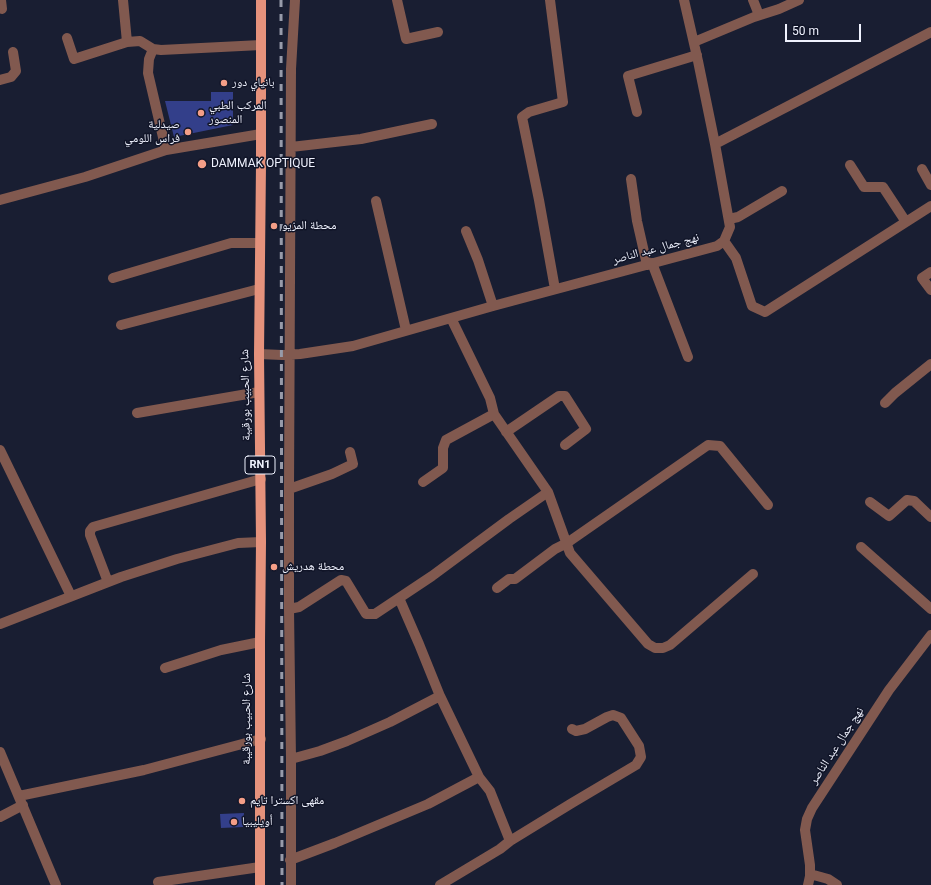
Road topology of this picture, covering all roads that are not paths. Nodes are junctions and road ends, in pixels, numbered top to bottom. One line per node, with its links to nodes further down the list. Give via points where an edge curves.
1 (123, 0): 13 (street)
2 (261, 0): 15 (main road, شارع الحبيب بورقيبة / RN1)
3 (295, 0): 24 (street, via 291,70)
4 (397, 0): 10 (street, via 406,38)
5 (550, 0): 43 (street, via 563,102 529,112 522,117)
6 (684, 0): 14 (street)
7 (753, 0): 9 (street)
8 (799, 0): 9 (street)
9 (759, 15): 14 (street)
10 (438, 32)
11 (931, 32): 23 (street)
12 (68, 38): 13 (street, via 74,59)
13 (127, 42): 16 (street, via 140,41)
14 (694, 42): 18 (street)
15 (261, 45): 16 (street); 22 (main road, شارع الحبيب بورقيبة / RN1)
16 (153, 49): 25 (street, via 148,73)
17 (13, 52): 19 (street, via 16,71 11,78)
18 (696, 55): 20 (street, via 628,76); 23 (street)
19 (0, 80)
20 (637, 112)
21 (432, 124): 24 (street, via 361,139)
22 (261, 134): 25 (street); 38 (main road, شارع الحبيب بورقيبة / RN1)
23 (715, 144): 34 (street)
24 (291, 147): 50 (street)
25 (166, 150): 31 (street)
26 (850, 165): 35 (street, via 864,187 883,187)
27 (922, 169): 29 (street)
28 (631, 179): 39 (street, via 637,221)
29 (931, 185)
30 (782, 191): 34 (street, via 738,217)
31 (0, 200)
32 (376, 201): 48 (street)
33 (931, 206): 35 (street)
34 (728, 219): 37 (street, via 730,228)
35 (906, 222): 37 (street, via 765,312 752,306 736,258)
36 (466, 231): 45 (street)
37 (724, 241): 39 (street, نهج جمال عبد الناصر, via 717,246)
38 (260, 243): 41 (street, via 231,243); 42 (main road, شارع الحبيب بورقيبة / RN1)
39 (649, 264): 43 (street, نهج جمال عبد الناصر); 51 (street)
40 (931, 272): 44 (street, via 922,278)
41 (113, 278)
42 (260, 289): 47 (street); 49 (main road, شارع الحبيب بورقيبة / RN1)
43 (555, 290): 45 (street, نهج جمال عبد الناصر)
44 (931, 290)
45 (493, 306): 46 (street, نهج جمال عبد الناصر)
46 (451, 318): 48 (street, نهج جمال عبد الناصر); 56 (street, via 490,398)
47 (121, 325)
48 (406, 330): 50 (street, نهج جمال عبد الناصر, via 353,346)
49 (258, 354): 50 (street, نهج جمال عبد الناصر); 53 (main road, شارع الحبيب بورقيبة / RN1)
50 (289, 355): 63 (street)
51 (688, 357)
52 (931, 364): 54 (street)
53 (259, 392): 55 (street); 61 (main road, شارع الحبيب بورقيبة / RN1)
54 (885, 403)
55 (137, 413)
56 (494, 414): 57 (street); 62 (street, via 446,440 443,448 443,468)
57 (506, 432): 58 (street, via 559,396 565,396 586,429); 64 (street)
58 (565, 445)
59 (0, 450): 74 (street)
60 (350, 452): 63 (street, via 353,464)
61 (260, 479): 68 (main road, شارع الحبيب بورقيبة / RN1); 72 (street, via 93,527 90,535)
62 (423, 482)
63 (289, 490): 76 (street)
64 (548, 492): 69 (street); 75 (street)
65 (870, 502): 67 (street, via 889,516 907,500 914,500)
66 (768, 505): 69 (street, via 720,446 708,445)
67 (931, 517)
68 (261, 542): 72 (street, via 238,543 178,558); 80 (main road, شارع الحبيب بورقيبة / RN1)
69 (567, 543): 71 (street, via 570,553 648,644 655,648 670,645); 73 (street, via 555,549 515,580 509,579)
70 (861, 547): 77 (street)
71 (753, 574)
72 (108, 582): 74 (street)
73 (497, 588)
74 (71, 596): 78 (street)
75 (399, 598): 76 (street, via 375,614 366,614 346,581 341,580 298,607); 82 (street)
76 (289, 609): 86 (street)
77 (931, 609)
78 (0, 624)
79 (931, 635): 93 (street, نهج جمال عبد الناصر, via 889,690 812,808 805,830)
80 (260, 642): 81 (street, via 221,650); 84 (main road, شارع الحبيب بورقيبة / RN1)
81 (166, 668)
82 (440, 696): 86 (street, via 347,741); 87 (street)
83 (572, 729): 90 (street, via 585,729 613,715 621,718 639,746 641,757 636,765)
84 (261, 739): 88 (street); 92 (main road, شارع الحبيب بورقيبة / RN1)
85 (0, 752): 88 (street)
86 (291, 758): 91 (street)
87 (480, 777): 90 (street, via 492,796); 91 (street, via 428,804)
88 (21, 801): 89 (street); 95 (street)
89 (0, 817)
90 (510, 841): 98 (street)
91 (290, 860): 97 (street)
92 (260, 867): 94 (street); 96 (main road, شارع الحبيب بورقيبة / RN1)
93 (810, 874): 99 (street, نهج جمال عبد الناصر); 100 (street, via 828,879)
94 (158, 882)
95 (56, 885)
96 (260, 885)
97 (291, 885)
98 (440, 885)
99 (808, 885)
100 (837, 885)

